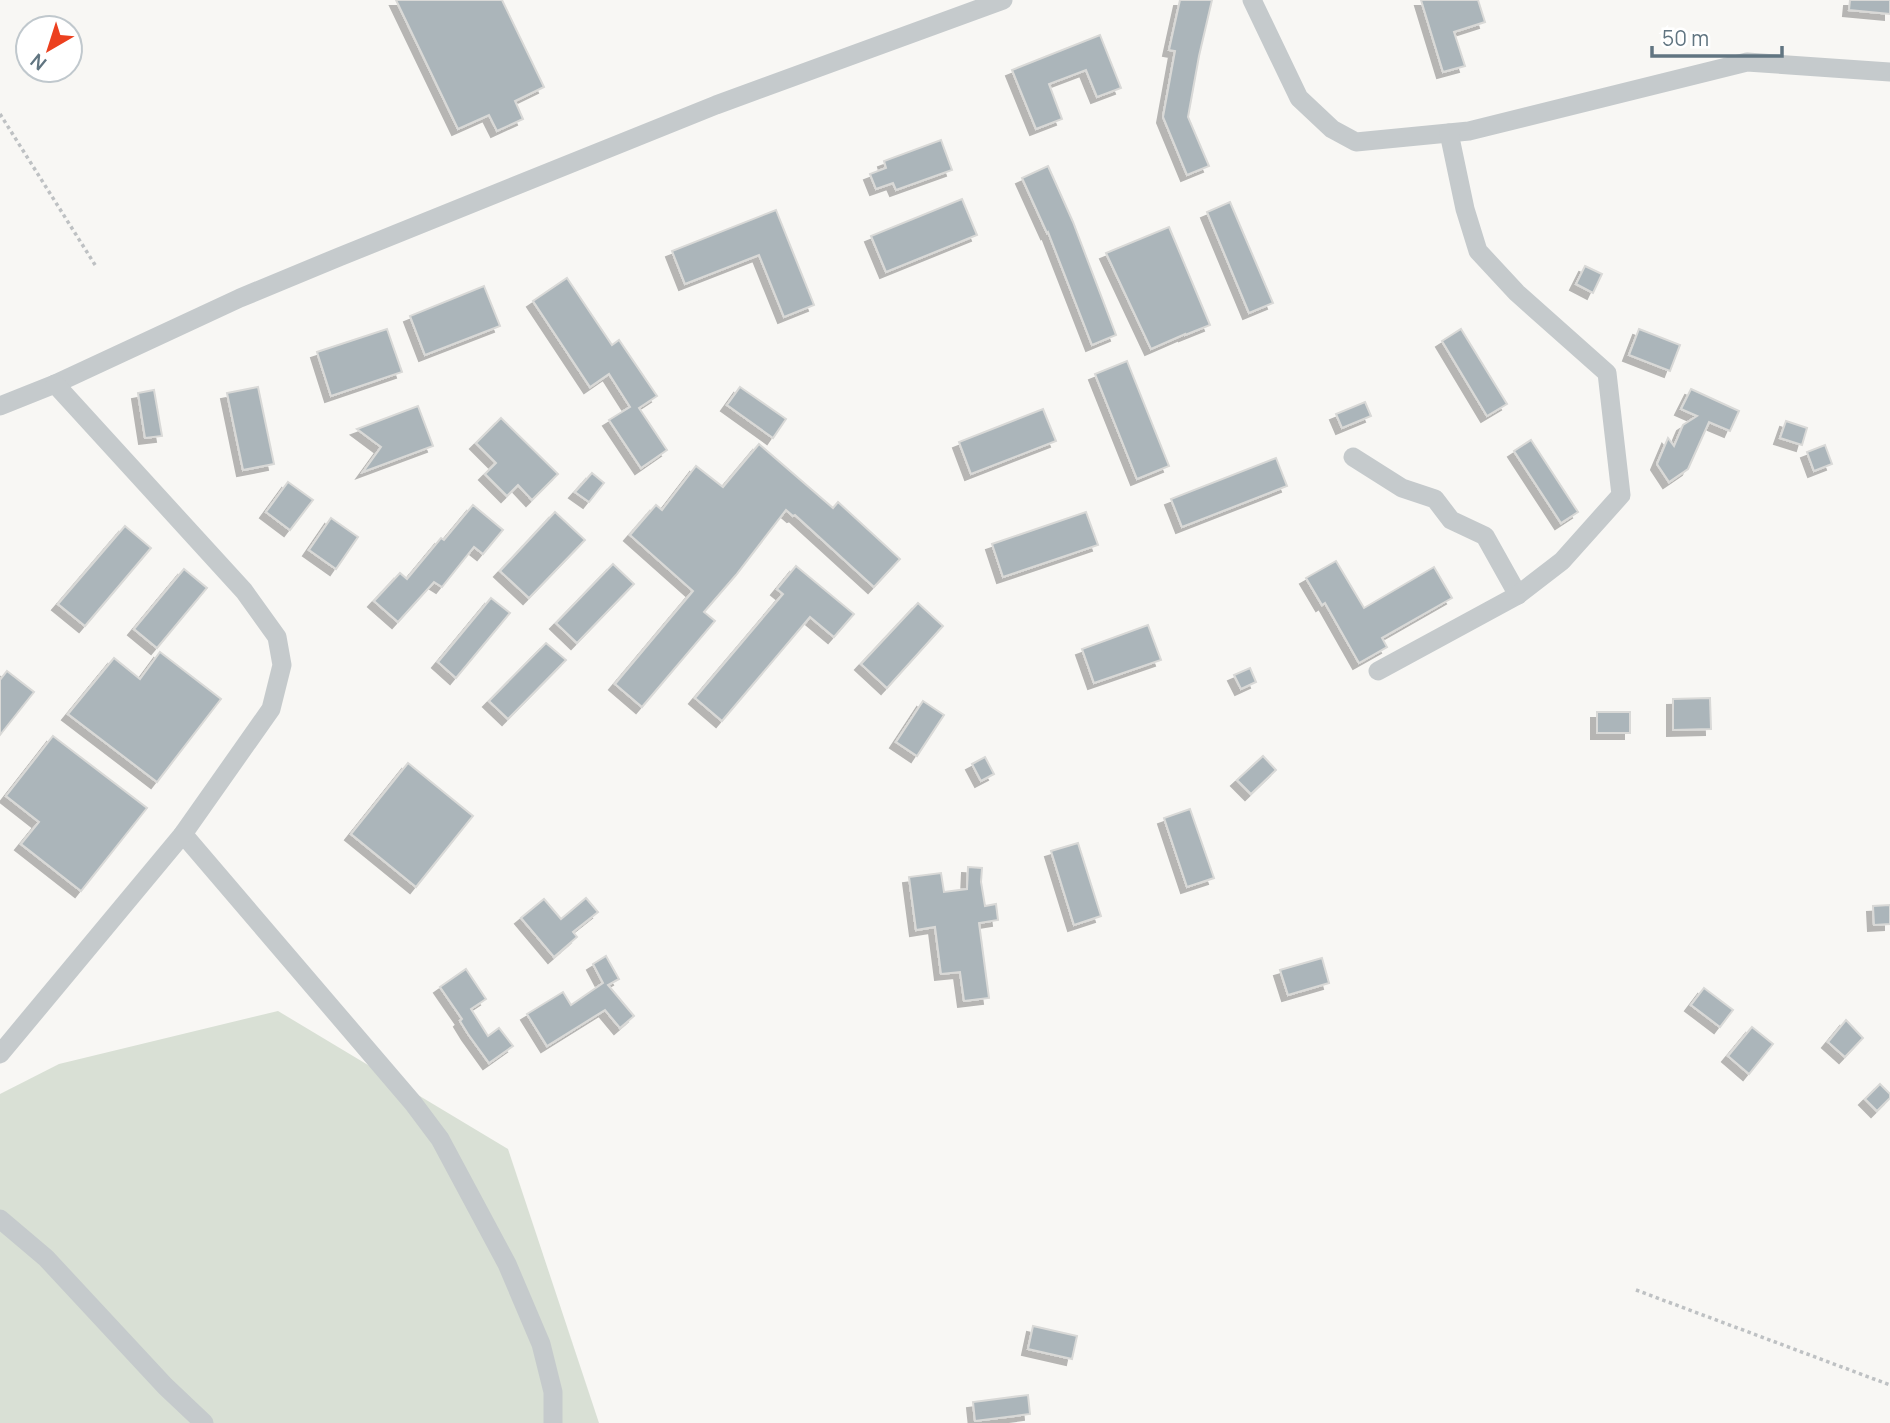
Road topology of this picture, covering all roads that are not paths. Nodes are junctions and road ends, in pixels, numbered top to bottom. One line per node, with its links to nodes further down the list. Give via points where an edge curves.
1 (1003, 0): 5 (street, via 716,105 339,257)
2 (1252, 0): 4 (street, via 1299,98 1332,129 1356,142)
3 (1890, 72): 4 (street, via 1747,62)
4 (1449, 133): 8 (street, via 1478,251 1517,293 1607,373 1621,495 1562,561)
5 (55, 384): 6 (street); 10 (street, via 244,591 277,637 282,665 271,709)
6 (0, 407)
7 (1353, 457): 8 (street, via 1402,488 1435,499 1451,520 1485,536)
8 (1518, 595): 9 (street)
9 (1378, 671)
10 (183, 834): 11 (street); 14 (street, via 440,1139 508,1264 541,1344 553,1392)
11 (0, 1054)
12 (0, 1219): 13 (street, via 46,1258)
13 (204, 1423)
14 (554, 1423)

